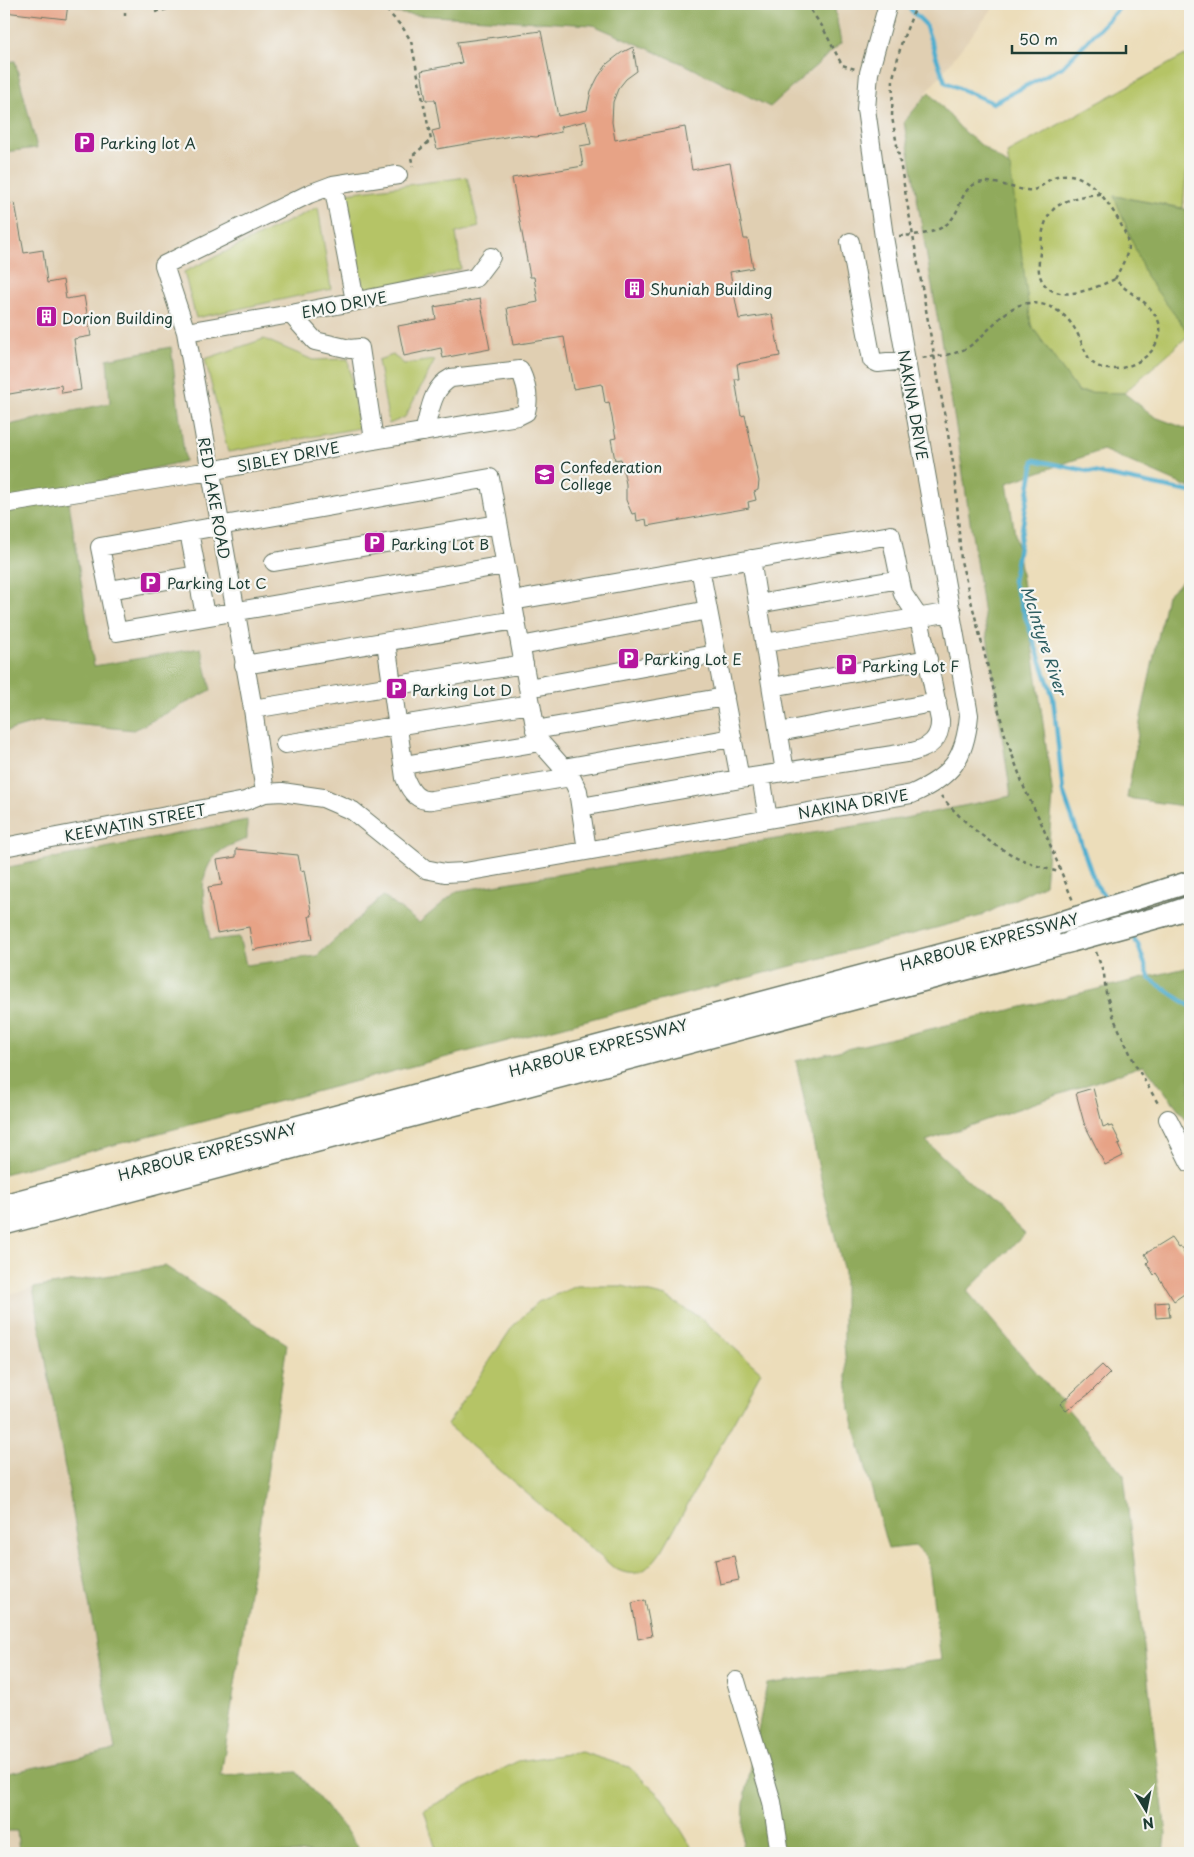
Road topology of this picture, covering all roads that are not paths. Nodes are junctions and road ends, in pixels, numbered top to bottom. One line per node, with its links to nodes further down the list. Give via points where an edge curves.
1 (888, 4): 9 (street, NAKINA DRIVE, via 869,74 866,109)
2 (406, 174): 3 (street)
3 (333, 185): 6 (street); 8 (street, RED LAKE ROAD, via 164,265)
4 (850, 242): 9 (street, via 872,360 884,363)
5 (491, 257): 6 (street, EMO DRIVE, via 475,278)
6 (355, 301): 7 (street, EMO DRIVE)
7 (291, 314): 8 (street, EMO DRIVE); 11 (street, via 315,341 350,349 360,348)
8 (186, 332): 12 (street, RED LAKE ROAD)
9 (906, 360): 28 (street, NAKINA DRIVE)
10 (424, 432): 10 (street, SIBLEY DRIVE, via 526,412 528,403 520,370 451,378 442,382); 11 (street, SIBLEY DRIVE)
11 (374, 440): 12 (street, SIBLEY DRIVE)
12 (210, 471): 13 (street, SIBLEY DRIVE); 15 (street, RED LAKE ROAD)
13 (4, 504)
14 (498, 524): 15 (street, via 490,478); 18 (street); 19 (street)
15 (220, 526): 16 (street); 26 (street, RED LAKE ROAD)
16 (189, 532): 21 (street); 23 (street, via 100,547)
17 (751, 559): 20 (street); 22 (street, via 891,535); 25 (street)
18 (274, 562)
19 (505, 565): 24 (street); 26 (street)
20 (700, 568): 24 (street); 27 (street)
21 (197, 575): 23 (street); 29 (street)
22 (900, 579): 25 (street); 30 (street, via 903,594)
23 (108, 590): 29 (street, via 117,632)
24 (512, 601): 31 (street)
25 (758, 604): 33 (street)
26 (234, 610): 29 (street); 38 (street, RED LAKE ROAD)
27 (708, 610): 34 (street); 35 (street)
28 (952, 612): 30 (street); 57 (street, NAKINA DRIVE, via 969,715 967,736 959,758 946,775 912,794)
29 (205, 616)
30 (919, 618): 33 (street); 36 (street)
31 (516, 620): 32 (street); 34 (street)
32 (386, 642): 38 (street); 39 (street)
33 (764, 643): 40 (street)
34 (520, 646): 37 (street)
35 (716, 654): 41 (street); 42 (street)
36 (928, 659): 40 (street); 43 (street)
37 (524, 664): 39 (street); 41 (street)
38 (244, 665): 44 (street, RED LAKE ROAD)
39 (393, 686): 44 (street); 45 (street)
40 (772, 687): 46 (street)
41 (529, 696): 45 (street); 47 (street)
42 (724, 697): 47 (street); 48 (street)
43 (937, 702): 46 (street); 52 (street, via 940,730 934,741 922,750)
44 (253, 708): 55 (street, RED LAKE ROAD)
45 (399, 725): 49 (street); 50 (street)
46 (779, 732): 52 (street)
47 (538, 736): 50 (street); 51 (street)
48 (732, 738): 51 (street); 54 (street)
49 (285, 744)
50 (404, 766): 51 (street, via 410,789 426,801)
51 (567, 772): 56 (street, via 578,791)
52 (785, 772): 53 (street)
53 (761, 776): 54 (street); 57 (street)
54 (740, 779): 56 (street)
55 (265, 793): 58 (street, KEEWATIN STREET, via 245,801); 59 (street, NAKINA DRIVE, via 282,792 338,804 353,811 425,869 444,873)
56 (581, 807): 59 (street)
57 (768, 819): 59 (street, NAKINA DRIVE)
58 (4, 847)
59 (587, 850)
60 (1190, 882): 64 (main road, HARBOUR EXPRESSWAY, bridge, via 1056,924)
61 (1190, 907): 65 (main road, HARBOUR EXPRESSWAY, bridge)
62 (1168, 1119): 63 (street)
63 (1190, 1163)
64 (4, 1205)
65 (4, 1224)
66 (736, 1681): 67 (street, via 772,1802)
67 (780, 1853)

